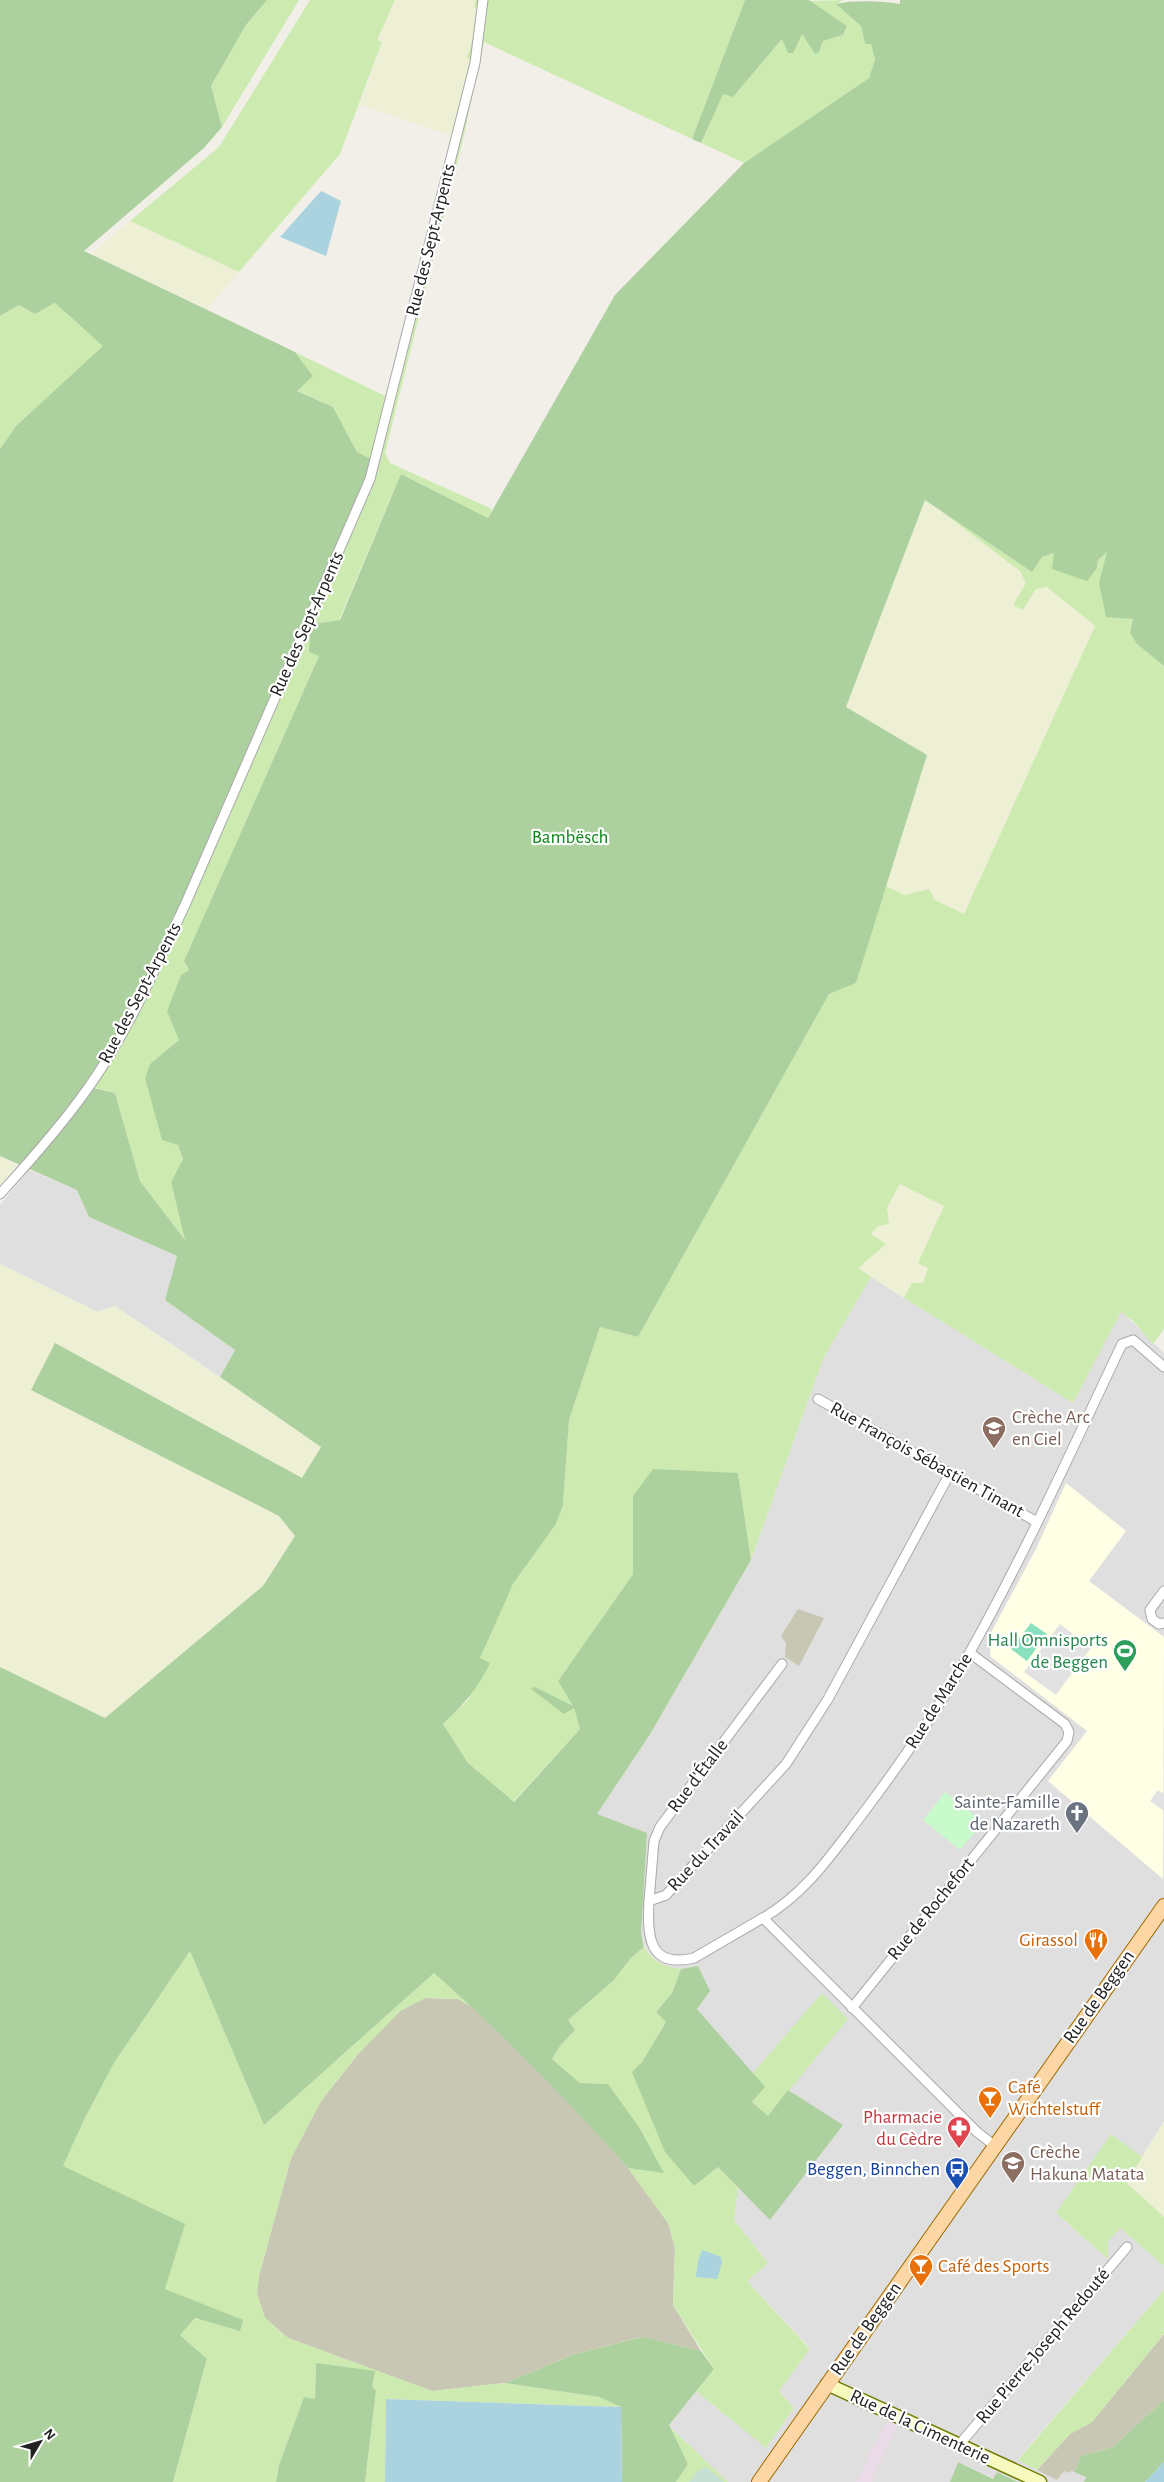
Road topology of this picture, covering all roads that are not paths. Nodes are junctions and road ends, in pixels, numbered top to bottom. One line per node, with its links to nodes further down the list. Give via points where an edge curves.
1 (483, 0): 2 (street, Rue des Sept-Arpents, via 475,63 370,479 154,970 89,1086 61,1124)
2 (0, 1194)
3 (1164, 1367): 6 (street, Rue de Marche, via 1132,1340 1122,1344)
4 (818, 1399): 5 (street, Rue François Sébastien Tinant)
5 (950, 1473): 6 (street, Rue François Sébastien Tinant); 11 (street, Rue du Travail, via 828,1699 786,1764 666,1895)
6 (1037, 1522): 9 (street, Rue de Marche)
7 (1164, 1591): 8 (street, via 1150,1610 1152,1618 1159,1624)
8 (1164, 1623)
9 (970, 1653): 13 (street, Rue de Marche, via 890,1777 850,1831 794,1897); 14 (street, Rue de Rochefort, via 1066,1724 1069,1732 1066,1741)
10 (782, 1664): 11 (street, Rue d'Étalle, via 660,1827 654,1841)
11 (650, 1901): 13 (street, Rue du Travail, via 648,1932 651,1943 670,1959 694,1958)
12 (1164, 1906): 15 (main road, Rue de Beggen)
13 (763, 1918): 14 (street)
14 (852, 2008): 15 (street)
15 (995, 2146): 17 (main road, Rue de Beggen)
16 (1127, 2247): 18 (street, Rue Pierre-Joseph Redouté)
17 (827, 2384): 18 (main road, Rue de la Cimenterie); 19 (main road, Rue de Beggen)
18 (959, 2445): 20 (main road, Rue de la Cimenterie)
19 (759, 2482)
20 (1040, 2482)

